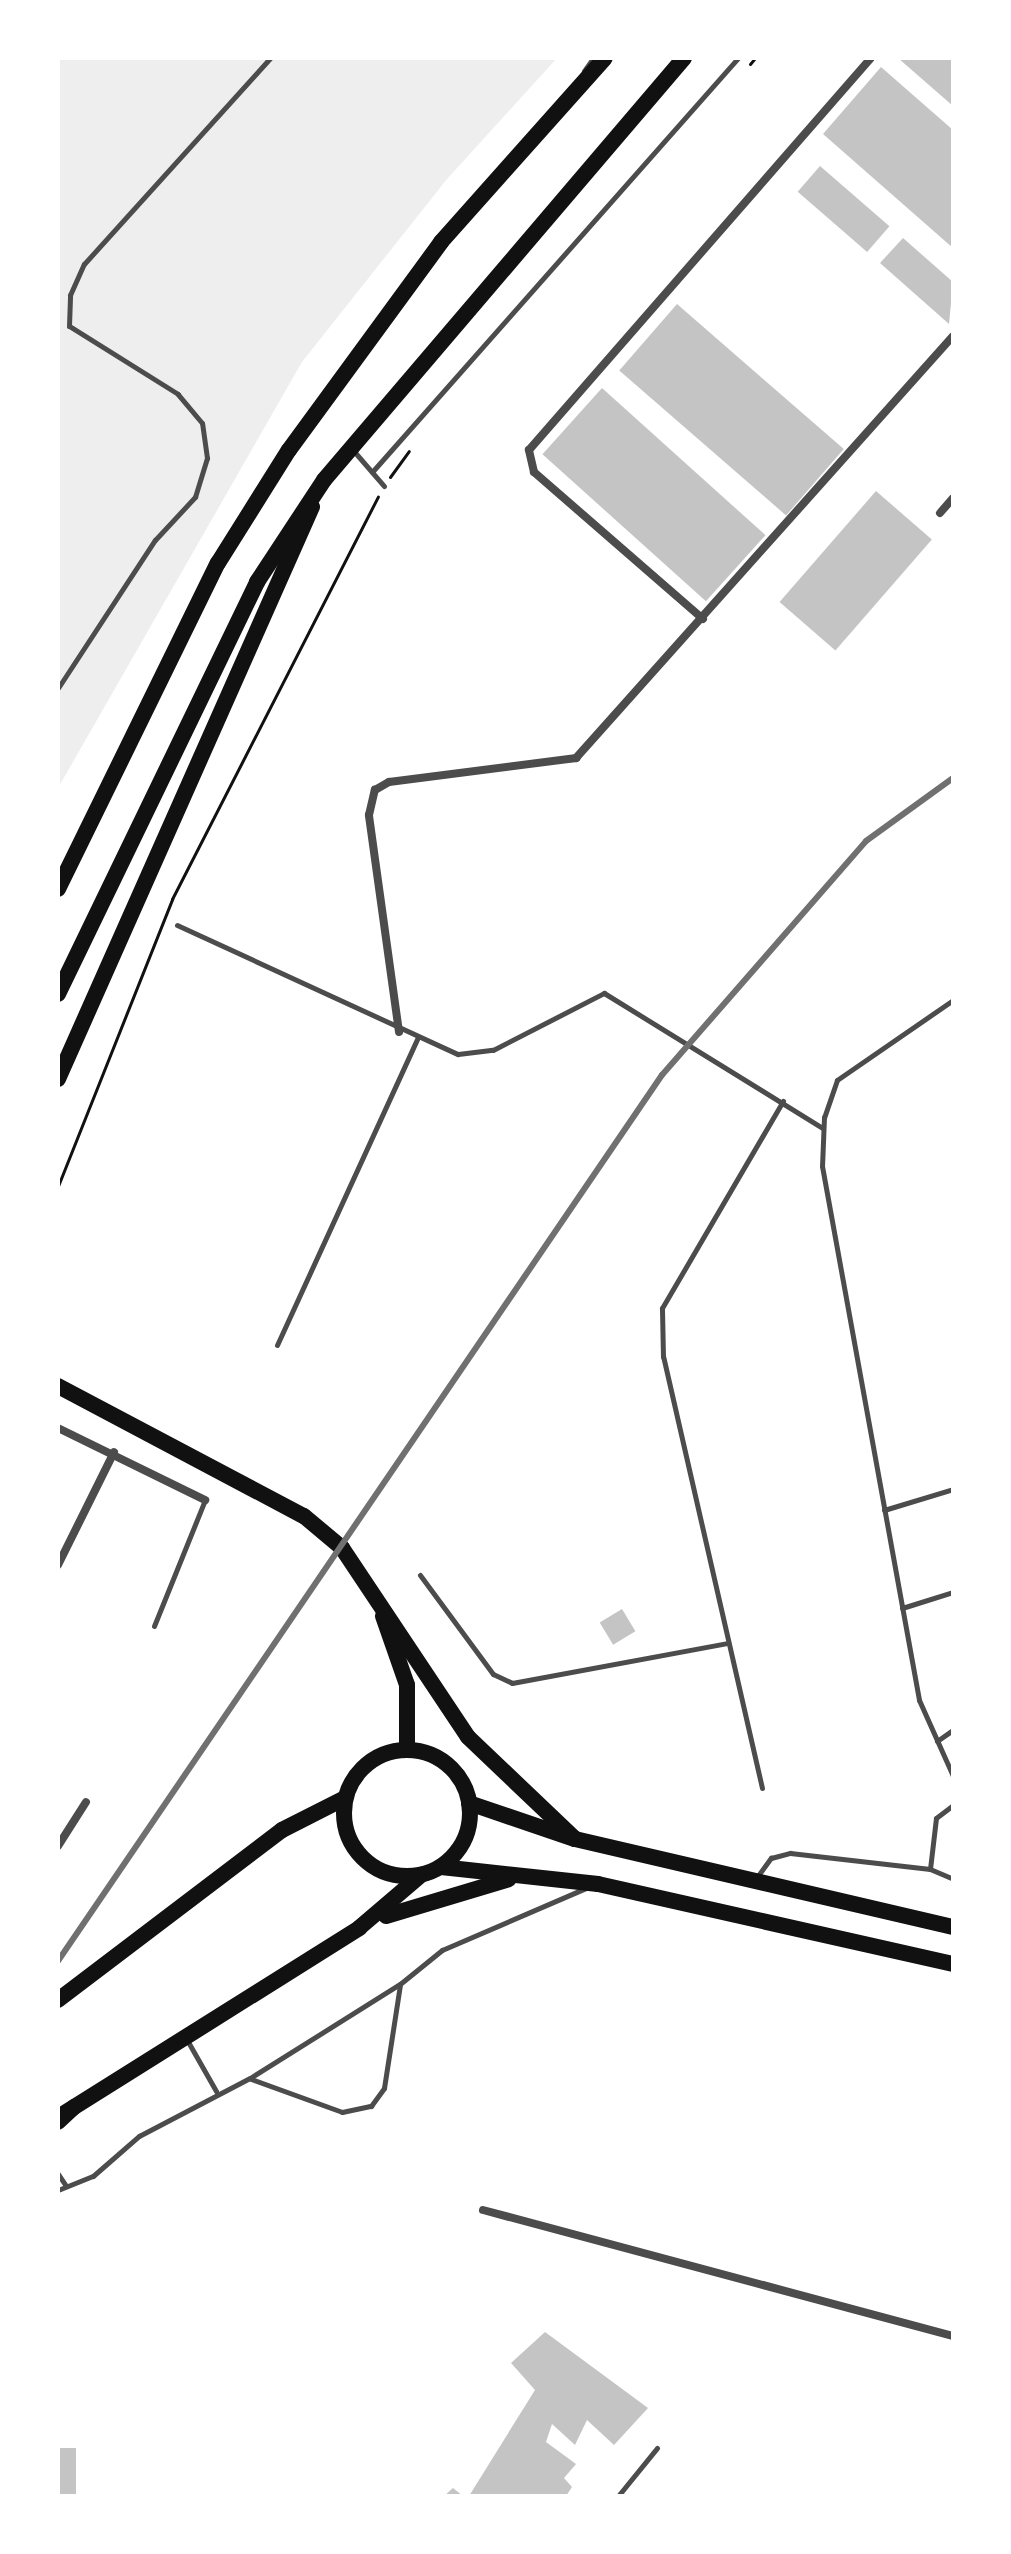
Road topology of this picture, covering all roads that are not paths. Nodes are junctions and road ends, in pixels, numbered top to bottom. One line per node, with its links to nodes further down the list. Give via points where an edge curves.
1 (270, 58): 16 (lane, via 84,264 70,295 69,326 178,394 202,423 207,458 195,497 155,540)
2 (593, 58): 7 (lane)
3 (605, 58): 7 (main road)
4 (684, 58): 9 (main road)
5 (738, 58): 10 (lane)
6 (871, 58): 15 (street, via 529,450 526,462 534,472)
7 (551, 117): 17 (main road, via 441,242 281,463 218,563)
8 (953, 336): 15 (street)
9 (349, 445): 10 (lane); 11 (main road)
10 (372, 472): 12 (lane)
11 (324, 480): 19 (main road, via 257,582); 23 (main road)
12 (384, 486)
13 (953, 498): 14 (street)
14 (940, 513)
15 (703, 619): 21 (street, via 576,758 389,782 375,790 369,815)
16 (58, 688)
17 (58, 889)
18 (177, 925): 21 (lane)
19 (58, 994)
20 (953, 1000): 25 (lane, via 847,1069 828,1095)
21 (399, 1032): 22 (lane)
22 (417, 1039): 24 (lane, via 458,1054 493,1050 604,993); 26 (lane)
23 (58, 1079)
24 (783, 1101): 25 (lane); 39 (lane, via 663,1296 663,1357)
25 (823, 1128): 32 (lane, via 822,1166)
26 (277, 1345)
27 (58, 1386): 35 (main road, via 304,1516)
28 (58, 1428): 29 (street)
29 (114, 1452): 31 (street); 33 (street)
30 (953, 1489): 32 (lane)
31 (205, 1500): 38 (lane)
32 (884, 1510): 37 (lane)
33 (58, 1565)
34 (420, 1575): 39 (lane, via 493,1674 512,1683)
35 (375, 1591): 42 (main road, via 407,1685); 49 (main road, via 468,1737)
36 (953, 1592): 37 (lane)
37 (902, 1608): 41 (lane, via 919,1700)
38 (154, 1626)
39 (728, 1643): 44 (lane)
40 (953, 1730): 41 (lane)
41 (937, 1741): 43 (lane)
42 (407, 1750): 45 (main road, via 361,1769); 47 (main road, via 454,1771)
43 (953, 1776)
44 (762, 1788)
45 (345, 1798): 53 (main road, via 349,1840 362,1858 400,1877); 62 (main road, via 282,1830)
46 (86, 1802): 50 (street)
47 (469, 1803): 49 (main road); 51 (main road, via 465,1839)
48 (952, 1808): 52 (lane, via 936,1818)
49 (575, 1839): 56 (main road)
50 (58, 1846)
51 (441, 1867): 53 (main road); 54 (main road)
52 (930, 1869): 55 (lane); 56 (lane, via 782,1854)
53 (421, 1875): 59 (main road)
54 (544, 1875): 57 (main road); 59 (main road, via 449,1892)
55 (953, 1879)
56 (755, 1881): 58 (main road)
57 (598, 1884): 60 (main road); 61 (lane, via 468,1935)
58 (953, 1927)
59 (359, 1928): 63 (main road)
60 (953, 1964)
61 (400, 1984): 64 (lane); 64 (lane, via 384,2088 371,2106 342,2112)
62 (58, 2000)
63 (186, 2037): 65 (lane); 66 (main road)
64 (250, 2078): 65 (lane)
65 (216, 2091): 68 (lane, via 139,2136 93,2176)
66 (58, 2120)
67 (58, 2174): 68 (lane)
68 (66, 2186): 69 (lane)
69 (58, 2190)
70 (483, 2210): 71 (street)
71 (953, 2336)
72 (657, 2448): 73 (lane)
73 (618, 2496)

